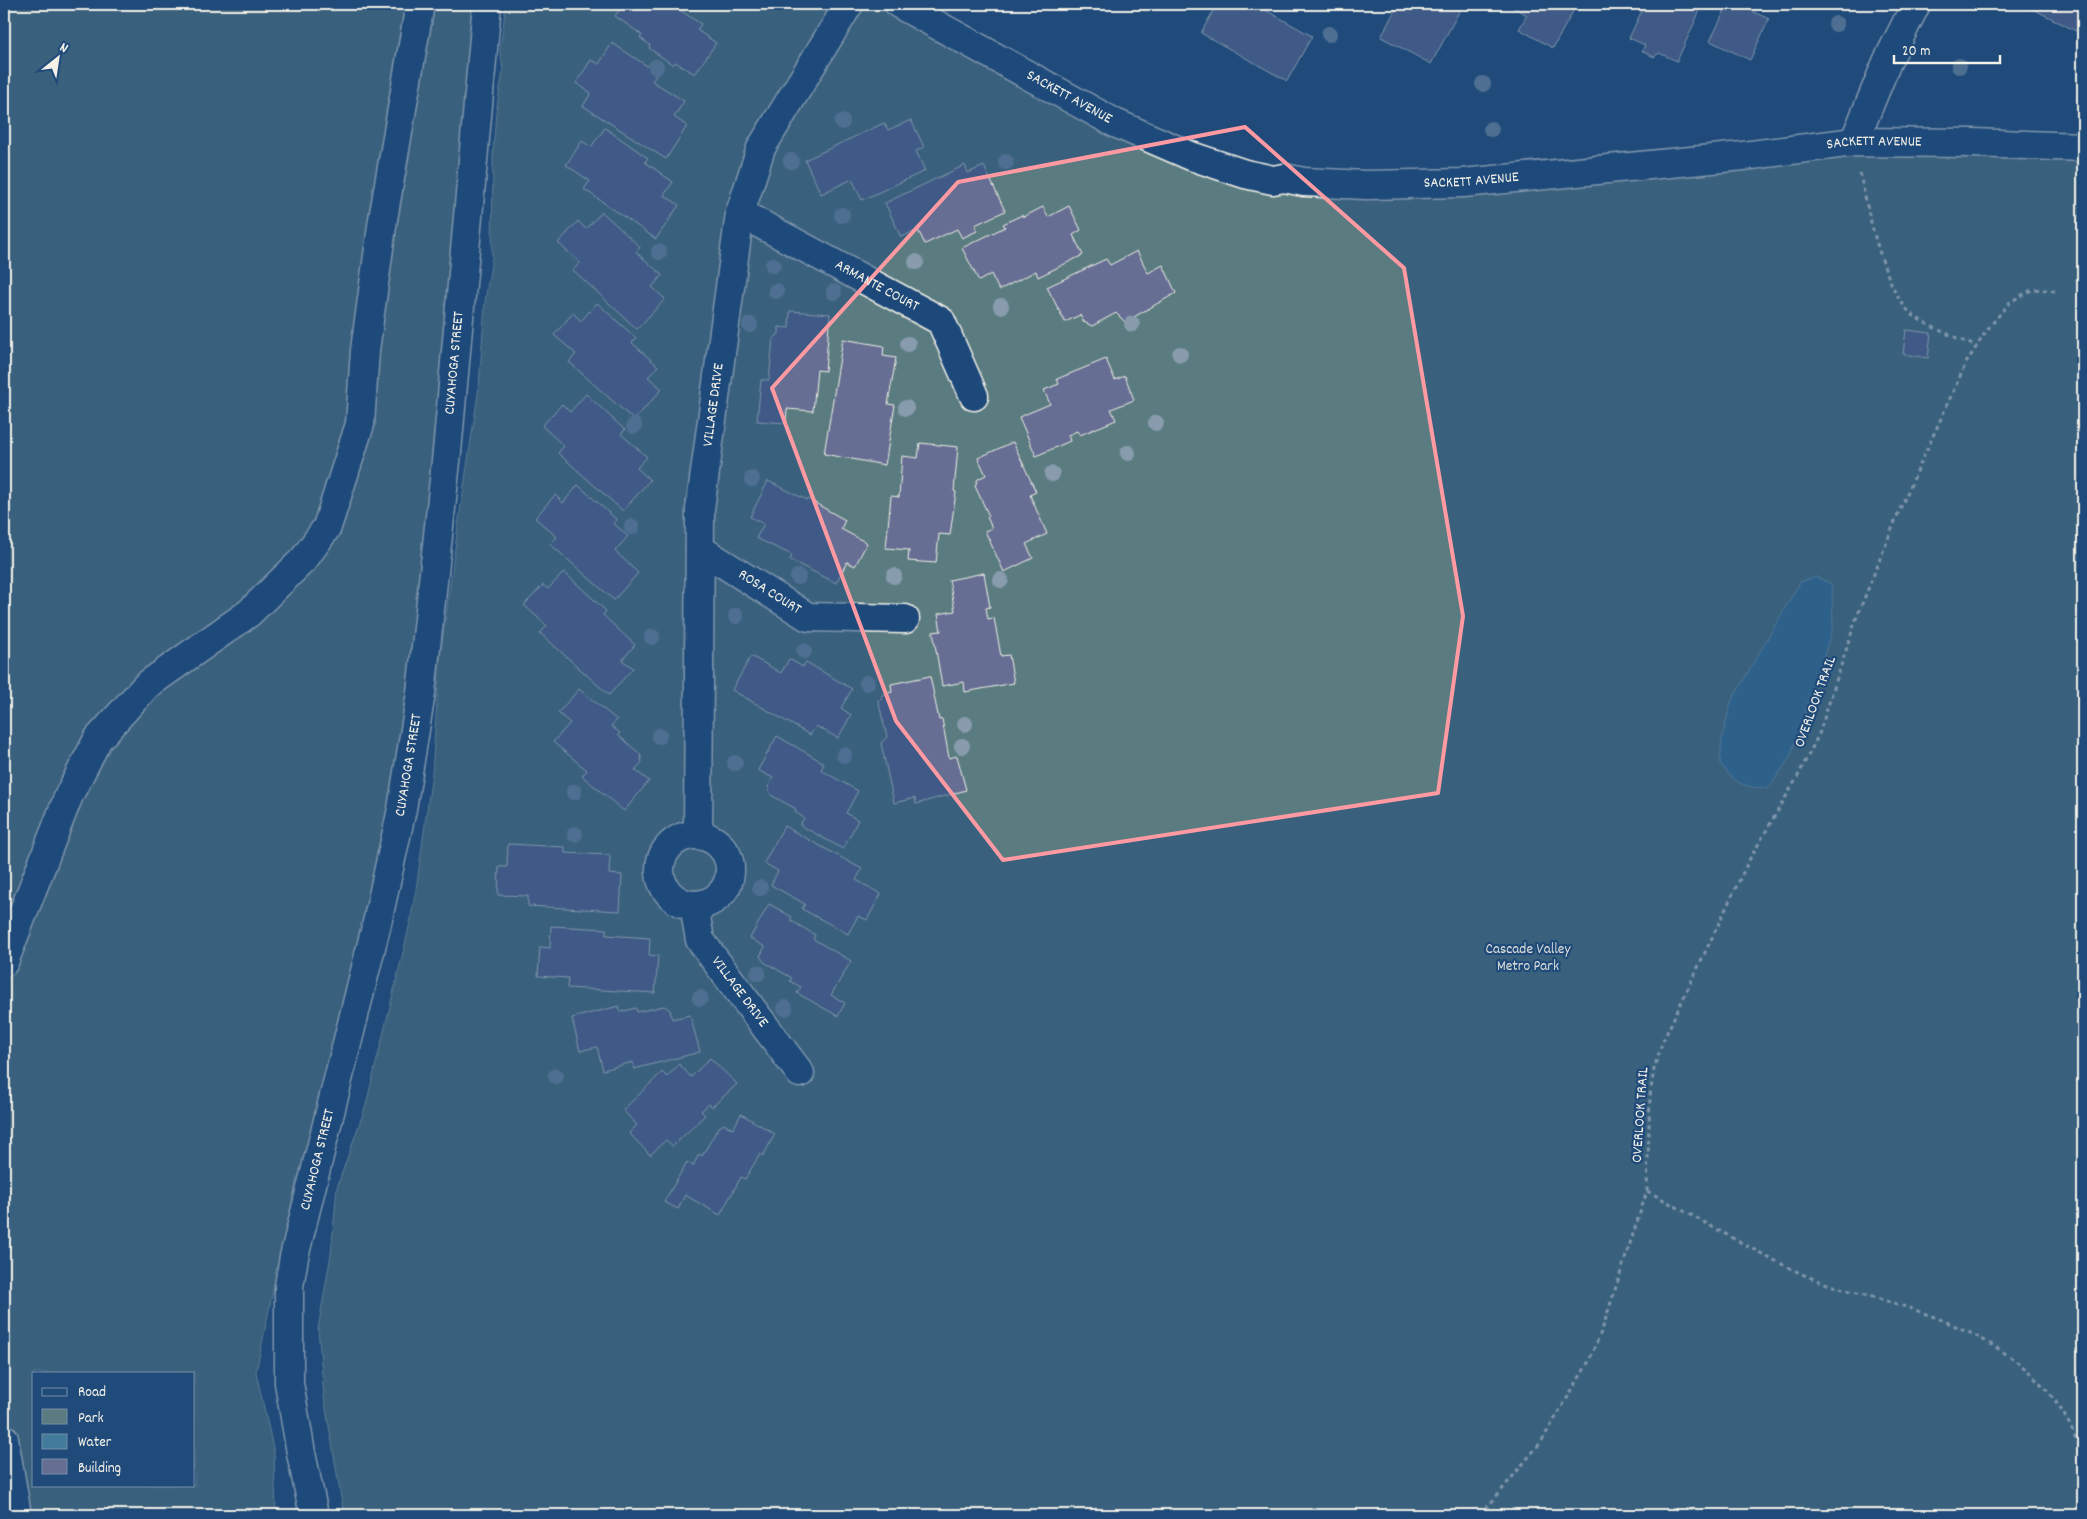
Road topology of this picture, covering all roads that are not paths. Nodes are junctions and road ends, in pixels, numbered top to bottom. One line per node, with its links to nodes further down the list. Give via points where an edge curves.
1 (420, 4): 14 (street, via 382,219 360,424 327,527 304,559 249,613 147,685 98,739 69,795)
2 (487, 4): 18 (street, CUYAHOGA STREET, via 447,452 421,693 402,809 381,904 289,1286 290,1383)
3 (849, 4): 8 (street, VILLAGE DRIVE, via 761,148)
4 (899, 4): 6 (street, SACKETT AVENUE, via 1115,122 1191,156 1273,180 1284,178 1366,186 1463,183)
5 (1916, 4): 6 (street, via 1887,62)
6 (1854, 142): 7 (street, SACKETT AVENUE)
7 (2083, 147)
8 (740, 213): 9 (street, ARMANTE COURT, via 941,320); 10 (street, VILLAGE DRIVE, via 700,509)
9 (974, 396)
10 (700, 549): 11 (street, ROSA COURT, via 808,617); 12 (street, VILLAGE DRIVE)
11 (905, 620)
12 (698, 835): 13 (street, via 720,845 730,866 725,889 706,903); 13 (street, via 676,840 662,857 660,868 660,878 672,897)
13 (694, 905): 15 (street, VILLAGE DRIVE, via 700,940)
14 (4, 962)
15 (800, 1073)
16 (4, 1439): 17 (street)
17 (17, 1515)
18 (314, 1515)

